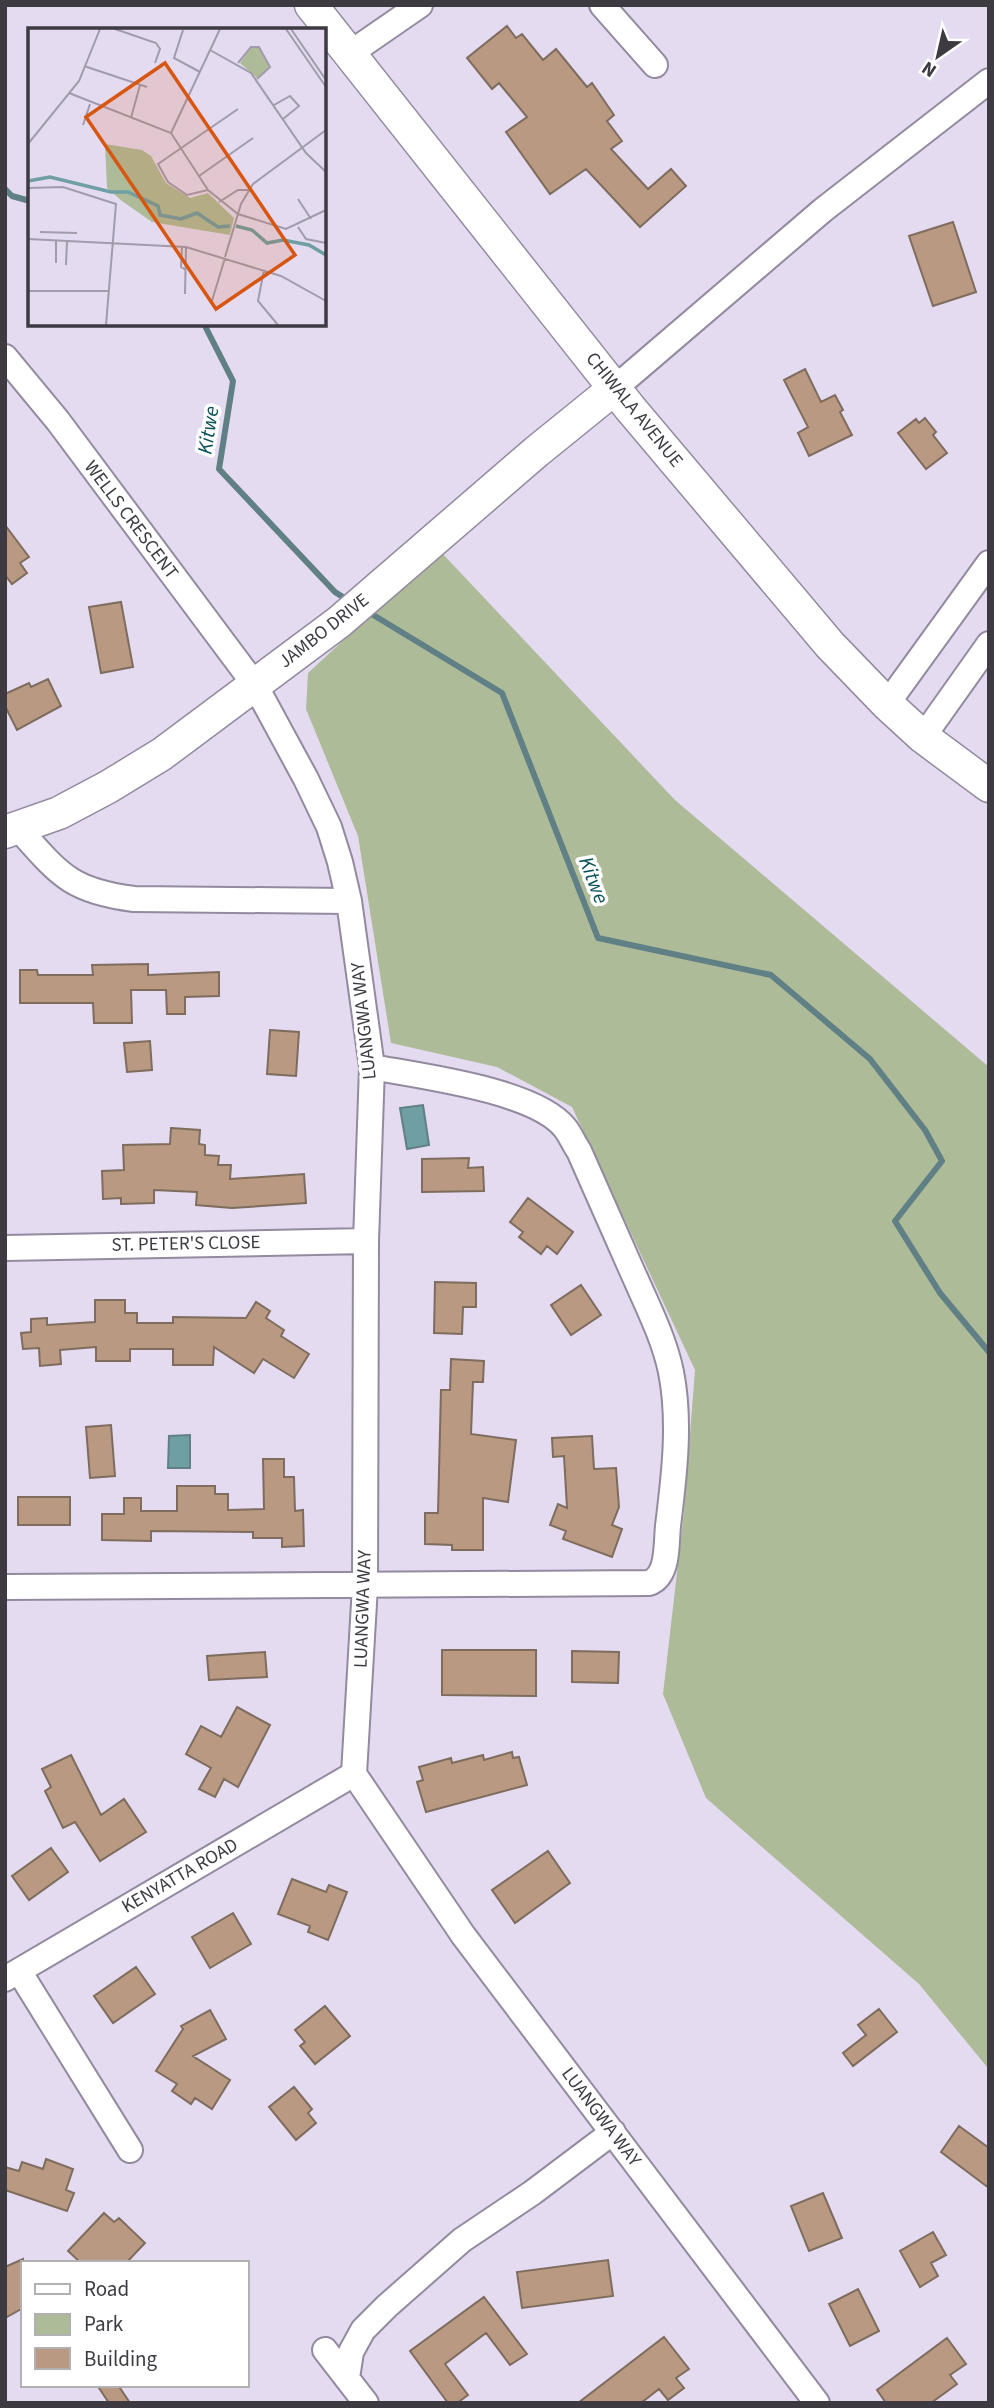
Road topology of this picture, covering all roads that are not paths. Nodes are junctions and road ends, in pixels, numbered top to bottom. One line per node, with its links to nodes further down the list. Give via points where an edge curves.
1 (311, 5): 4 (main road, CHIWALA AVENUE)
2 (420, 5): 4 (street)
3 (602, 5): 5 (street)
4 (349, 54): 8 (main road, CHIWALA AVENUE)
5 (655, 65)
6 (989, 81): 8 (street, via 823,210)
7 (5, 357): 11 (street, WELLS CRESCENT)
8 (615, 388): 11 (main road, JAMBO DRIVE, via 339,622); 12 (main road, CHIWALA AVENUE, via 822,635)
9 (989, 563): 12 (street)
10 (989, 644): 13 (street)
11 (255, 685): 15 (main road, JAMBO DRIVE, via 162,754 108,787 59,813); 16 (street, LUANGWA WAY, via 329,827)
12 (887, 704): 13 (main road, CHIWALA AVENUE)
13 (923, 737): 14 (main road, CHIWALA AVENUE)
14 (989, 786)
15 (12, 830): 16 (street, via 74,884 106,896)
16 (349, 901): 17 (street, LUANGWA WAY)
17 (372, 1066): 18 (street, LUANGWA WAY); 20 (street, via 526,1102 565,1127 654,1319 671,1371 675,1438 663,1566 655,1581)
18 (366, 1241): 19 (street, ST. PETER'S CLOSE); 20 (street, LUANGWA WAY)
19 (5, 1248)
20 (365, 1586): 21 (street); 22 (street, LUANGWA WAY)
21 (5, 1587)
22 (354, 1774): 23 (street, KENYATTA ROAD); 24 (street, LUANGWA WAY, via 463,1935)
23 (12, 1975): 25 (street)
24 (612, 2133): 27 (street, via 462,2240 387,2306 363,2330 351,2352); 29 (street, LUANGWA WAY)
25 (130, 2150)
26 (326, 2350): 27 (street)
27 (347, 2378): 28 (street)
28 (366, 2403)
29 (817, 2403)

